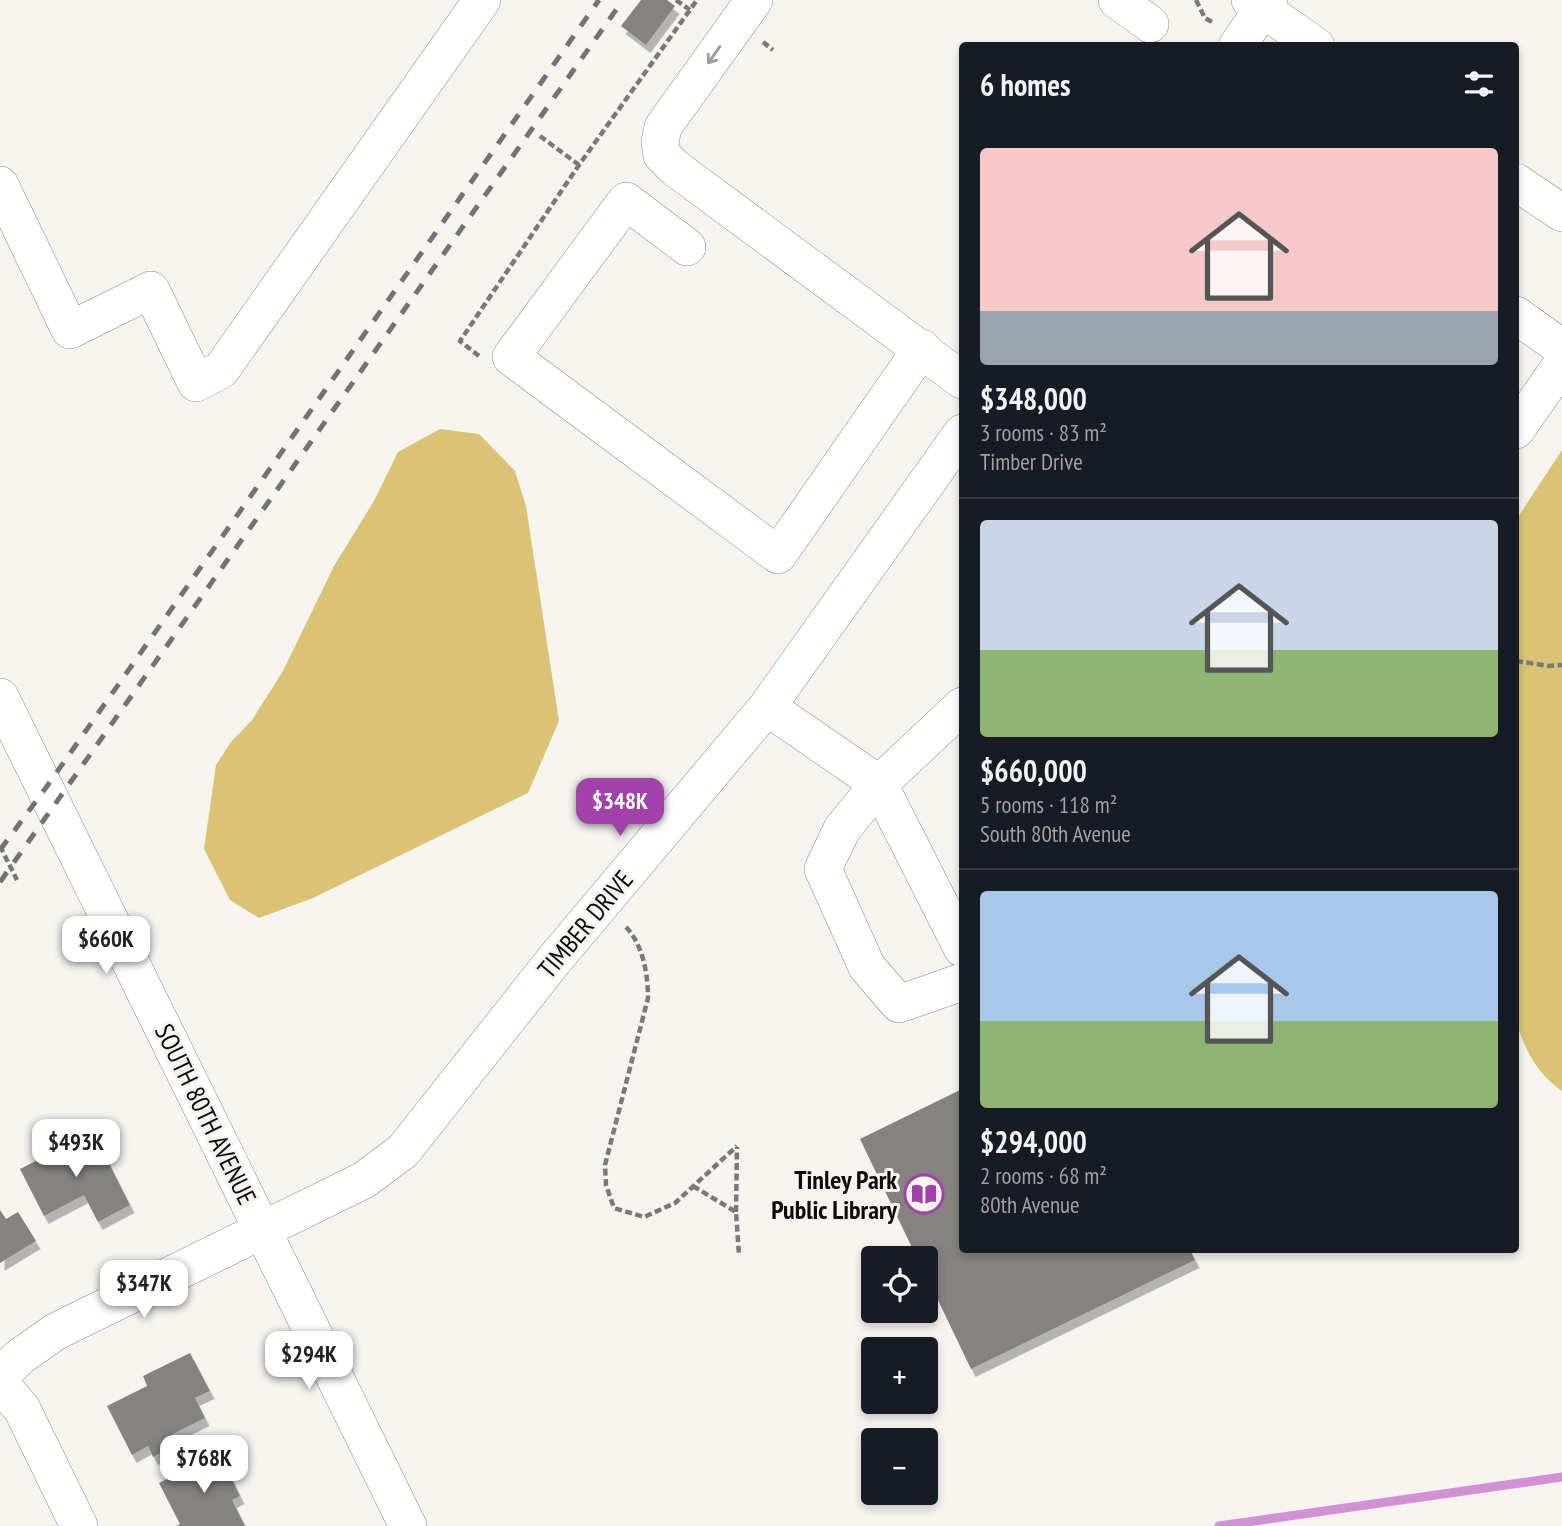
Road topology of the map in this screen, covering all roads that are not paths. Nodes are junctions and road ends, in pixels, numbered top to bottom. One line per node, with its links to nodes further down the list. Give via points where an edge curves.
1 (482, 0): 9 (street, via 221,370 196,383 151,290 71,330)
2 (754, 0): 13 (street, one-way to 13, via 663,127 662,155)
3 (1117, 0): 5 (street)
4 (1261, 3): 6 (street); 7 (street)
5 (1150, 24)
6 (1239, 42)
7 (1311, 42)
8 (1519, 184): 10 (street)
9 (0, 185)
10 (1562, 212)
11 (687, 247): 13 (street, via 625,201 511,357 778,555)
12 (1519, 317): 14 (street)
13 (922, 348): 16 (street)
14 (1562, 348)
15 (1562, 364): 17 (street)
16 (959, 378)
17 (1519, 426)
18 (959, 437): 20 (street, TIMBER DRIVE)
19 (0, 697): 25 (street, SOUTH 80TH AVENUE)
20 (767, 708): 22 (street); 25 (street, TIMBER DRIVE, via 555,959 404,1151 364,1180)
21 (959, 709): 22 (street)
22 (878, 784): 23 (street); 24 (street, via 842,829 823,869 867,967 899,1004)
23 (959, 942)
24 (959, 983)
25 (263, 1230): 26 (street, TIMBER DRIVE, via 55,1332); 29 (street, SOUTH 80TH AVENUE)
26 (0, 1375)
27 (0, 1382): 28 (street, via 22,1409)
28 (79, 1526)
29 (408, 1526)

